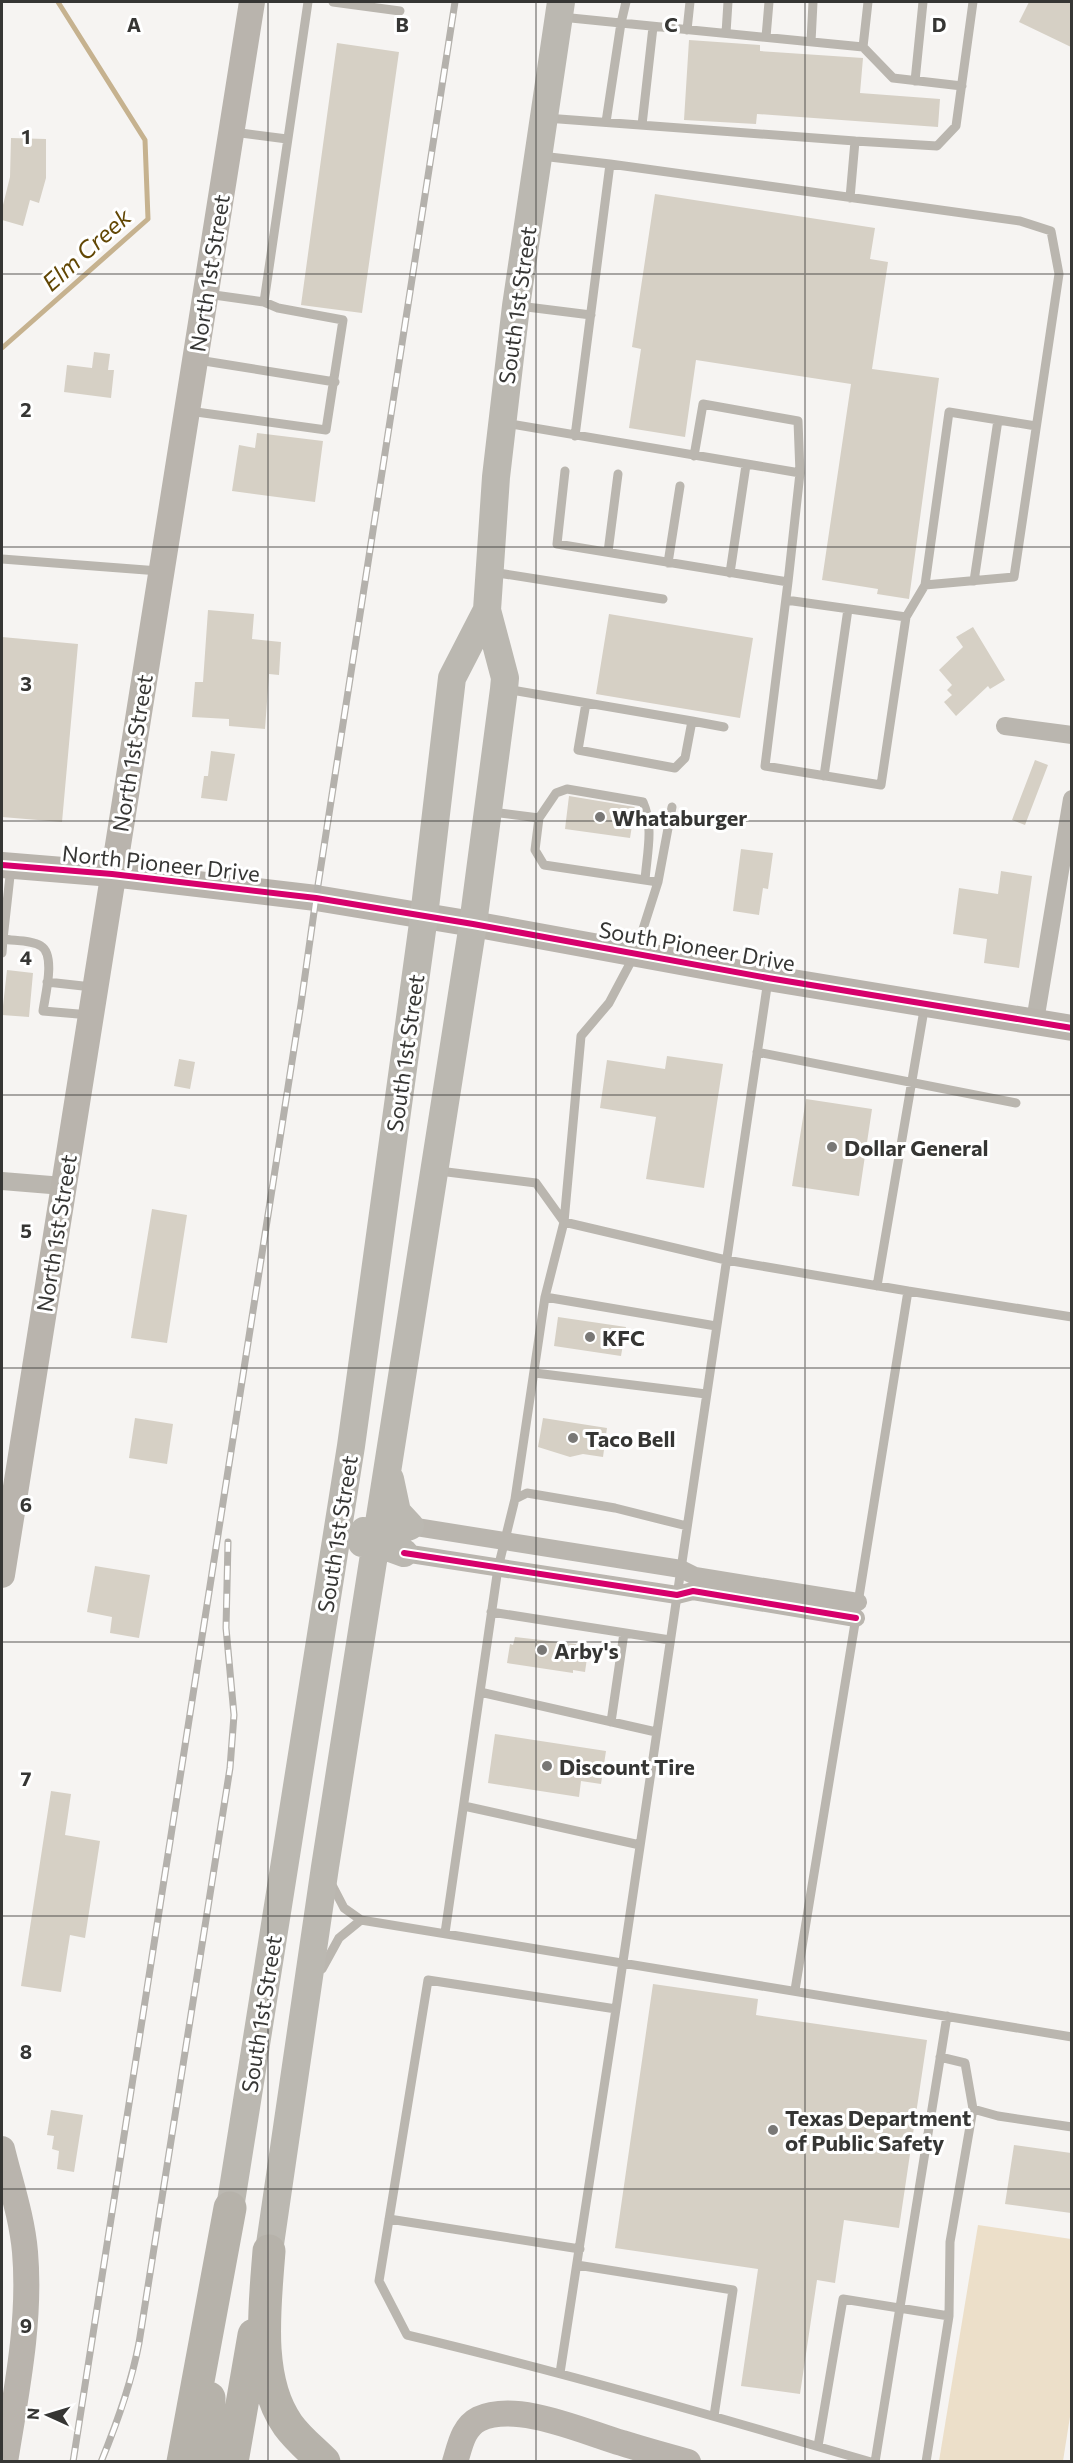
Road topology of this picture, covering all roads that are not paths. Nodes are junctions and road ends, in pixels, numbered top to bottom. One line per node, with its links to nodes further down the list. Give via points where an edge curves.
1 (252, 2): 26 (main road, North 1st Street)
2 (308, 2): 27 (lane)
3 (333, 2): 13 (lane)
4 (626, 2): 14 (lane)
5 (690, 2): 16 (lane)
6 (728, 2): 17 (lane)
7 (769, 2): 18 (lane)
8 (813, 2): 19 (lane)
9 (868, 2): 20 (lane)
10 (923, 2): 21 (lane)
11 (973, 2): 22 (lane)
12 (560, 9): 14 (lane); 23 (main road, South 1st Street)
13 (400, 11)
14 (621, 23): 15 (lane); 24 (lane)
15 (653, 27): 16 (lane); 25 (lane)
16 (687, 30): 17 (lane)
17 (726, 33): 18 (lane)
18 (766, 37): 19 (lane)
19 (810, 42): 20 (lane)
20 (863, 47): 21 (lane, via 893,78)
21 (915, 81): 22 (lane)
22 (962, 87): 28 (lane, via 956,126 938,146)
23 (544, 118): 24 (lane); 29 (main road, South 1st Street)
24 (606, 122): 25 (lane)
25 (642, 125): 28 (lane)
26 (231, 132): 27 (lane); 32 (main road, North 1st Street)
27 (287, 139): 33 (lane)
28 (855, 141): 31 (lane)
29 (538, 156): 30 (lane); 34 (main road, South 1st Street)
30 (610, 165): 31 (lane); 35 (lane)
31 (850, 198): 41 (lane, via 1020,221 1051,231 1059,274)
32 (207, 294): 33 (lane); 36 (main road, North 1st Street)
33 (264, 302): 37 (lane, via 343,320)
34 (516, 306): 35 (lane); 40 (main road, South 1st Street)
35 (591, 315): 42 (lane)
36 (196, 360): 37 (lane); 38 (main road, North 1st Street)
37 (335, 382): 38 (lane, via 326,430)
38 (188, 411): 52 (main road, North 1st Street)
39 (998, 420): 41 (lane); 55 (lane); 57 (lane, via 949,412)
40 (502, 423): 42 (lane); 53 (main road, South 1st Street)
41 (1036, 426): 55 (lane, via 1014,577)
42 (575, 436): 43 (lane)
43 (694, 456): 44 (lane); 46 (lane, via 703,404 798,421)
44 (746, 465): 46 (lane); 54 (lane)
45 (565, 471): 49 (lane, via 557,544)
46 (800, 473): 56 (lane)
47 (618, 474): 49 (lane)
48 (680, 486): 51 (lane)
49 (608, 552): 51 (lane)
50 (2, 559): 52 (lane)
51 (668, 563): 54 (lane)
52 (162, 571): 75 (main road, North 1st Street)
53 (490, 572): 58 (lane); 61 (main road, South 1st Street)
54 (730, 573): 56 (lane)
55 (974, 581): 57 (lane)
56 (788, 582): 59 (lane)
57 (926, 585): 62 (lane)
58 (663, 599)
59 (786, 600): 60 (lane); 69 (lane, via 765,766)
60 (848, 609): 62 (lane); 69 (lane)
61 (487, 610): 63 (main road, South 1st Street, via 505,678); 79 (main road, South 1st Street, via 452,678)
62 (906, 617): 69 (lane, via 881,785)
63 (504, 689): 64 (lane); 72 (main road, South 1st Street)
64 (586, 703): 65 (lane); 65 (lane, via 578,750 675,768 685,759)
65 (692, 721): 67 (lane)
66 (1005, 726): 68 (street)
67 (723, 727)
68 (1071, 735)
69 (824, 776)
70 (1071, 799): 89 (street)
71 (672, 807): 77 (lane)
72 (488, 812): 73 (lane); 80 (main road, South 1st Street)
73 (539, 818): 76 (lane, via 535,850 544,865); 76 (lane, via 556,793 567,789 643,802 650,831)
74 (6, 866): 75 (main road, North Pioneer Drive); 81 (lane)
75 (112, 874): 78 (main road, North Pioneer Drive); 86 (main road, North 1st Street)
76 (645, 880): 77 (lane)
77 (658, 882): 83 (lane)
78 (316, 898): 79 (main road, South Pioneer Drive)
79 (424, 916): 80 (main road, South Pioneer Drive); 107 (main road, South 1st Street)
80 (473, 924): 83 (main road, South Pioneer Drive); 94 (main road, South 1st Street)
81 (3, 939): 82 (lane); 85 (lane, via 40,945 49,962)
82 (2, 953)
83 (635, 954): 84 (main road, South Pioneer Drive); 97 (lane, via 609,1003 581,1036)
84 (768, 978): 87 (main road, South Pioneer Drive); 91 (lane)
85 (47, 982): 86 (lane); 88 (lane, via 44,1011)
86 (95, 988): 88 (main road, North 1st Street)
87 (925, 1003): 89 (main road, South Pioneer Drive); 92 (lane)
88 (90, 1015): 96 (main road, North 1st Street)
89 (1035, 1021): 90 (main road, South Pioneer Drive)
90 (1071, 1028)
91 (757, 1052): 92 (lane); 98 (lane)
92 (911, 1083): 93 (lane); 99 (lane)
93 (1016, 1103)
94 (435, 1170): 97 (lane, via 536,1183); 106 (main road, South 1st Street)
95 (2, 1181): 96 (street)
96 (63, 1186): 117 (main road, North 1st Street)
97 (564, 1222): 98 (lane); 101 (lane)
98 (726, 1260): 99 (lane); 103 (lane)
99 (876, 1286): 100 (lane)
100 (908, 1291): 102 (lane); 119 (lane)
101 (546, 1297): 103 (lane); 104 (lane)
102 (1071, 1317)
103 (716, 1326): 105 (lane)
104 (535, 1373): 105 (lane); 108 (lane)
105 (706, 1394): 110 (lane)
106 (388, 1466): 109 (main road, via 397,1512); 111 (main road, South 1st Street)
107 (345, 1485): 111 (main road, via 352,1512); 114 (main road, South 1st Street)
108 (515, 1499): 110 (lane, via 527,1493 615,1508); 112 (lane)
109 (410, 1526): 111 (main road); 112 (street)
110 (687, 1526): 116 (lane)
111 (375, 1539): 113 (main road); 114 (main road, via 355,1546); 121 (main road, South 1st Street)
112 (504, 1540): 115 (lane); 116 (street)
113 (404, 1553): 115 (street); 121 (main road, via 382,1577)
114 (332, 1566): 142 (main road, South 1st Street)
115 (498, 1568): 118 (street); 120 (lane)
116 (681, 1569): 118 (lane); 119 (street, via 695,1576)
117 (2, 1575)
118 (677, 1595): 119 (street, via 693,1591); 123 (lane)
119 (857, 1610): 133 (lane)
120 (491, 1612): 122 (lane); 124 (lane)
121 (363, 1622): 129 (main road, South 1st Street)
122 (624, 1633): 123 (lane); 125 (lane)
123 (670, 1640): 126 (lane)
124 (480, 1692): 125 (lane); 127 (lane)
125 (611, 1722): 126 (lane)
126 (656, 1732): 128 (lane)
127 (464, 1806): 128 (lane); 131 (lane)
128 (640, 1845): 132 (lane)
129 (325, 1867): 130 (lane, via 344,1908); 135 (main road, South 1st Street)
130 (361, 1920): 131 (lane); 135 (lane, via 339,1938 325,1960)
131 (445, 1933): 132 (lane)
132 (623, 1962): 133 (lane); 134 (lane)
133 (795, 1990): 136 (lane)
134 (616, 2009): 143 (lane, via 428,1980); 144 (lane)
135 (303, 2015): 145 (main road, South 1st Street)
136 (947, 2016): 137 (lane); 138 (lane)
137 (1071, 2037)
138 (940, 2057): 139 (lane, via 965,2063); 147 (lane)
139 (974, 2109): 140 (lane); 148 (lane, via 950,2242)
140 (1071, 2127)
141 (2, 2149): 150 (main road, via 25,2250 26,2302)
142 (230, 2208): 154 (highway, South 1st Street); 155 (highway, via 209,2396 208,2422)
143 (389, 2219): 144 (lane); 149 (lane, via 379,2281 407,2335)
144 (580, 2249): 146 (lane)
145 (268, 2251): 156 (highway, South 1st Street); 157 (highway, via 265,2349 275,2396 289,2426)
146 (577, 2265): 149 (lane); 151 (lane, via 733,2290)
147 (899, 2309): 148 (lane); 152 (lane, via 843,2299); 160 (lane)
148 (949, 2316): 161 (lane)
149 (560, 2373): 151 (lane)
150 (9, 2385): 153 (main road)
151 (714, 2416): 152 (lane)
152 (818, 2446): 160 (lane)
153 (5, 2462)
154 (183, 2462)
155 (215, 2462)
156 (232, 2462)
157 (324, 2462)
158 (455, 2462): 159 (main road, via 464,2434 471,2426 500,2413 540,2418)
159 (688, 2462)
160 (873, 2462)
161 (926, 2462)

